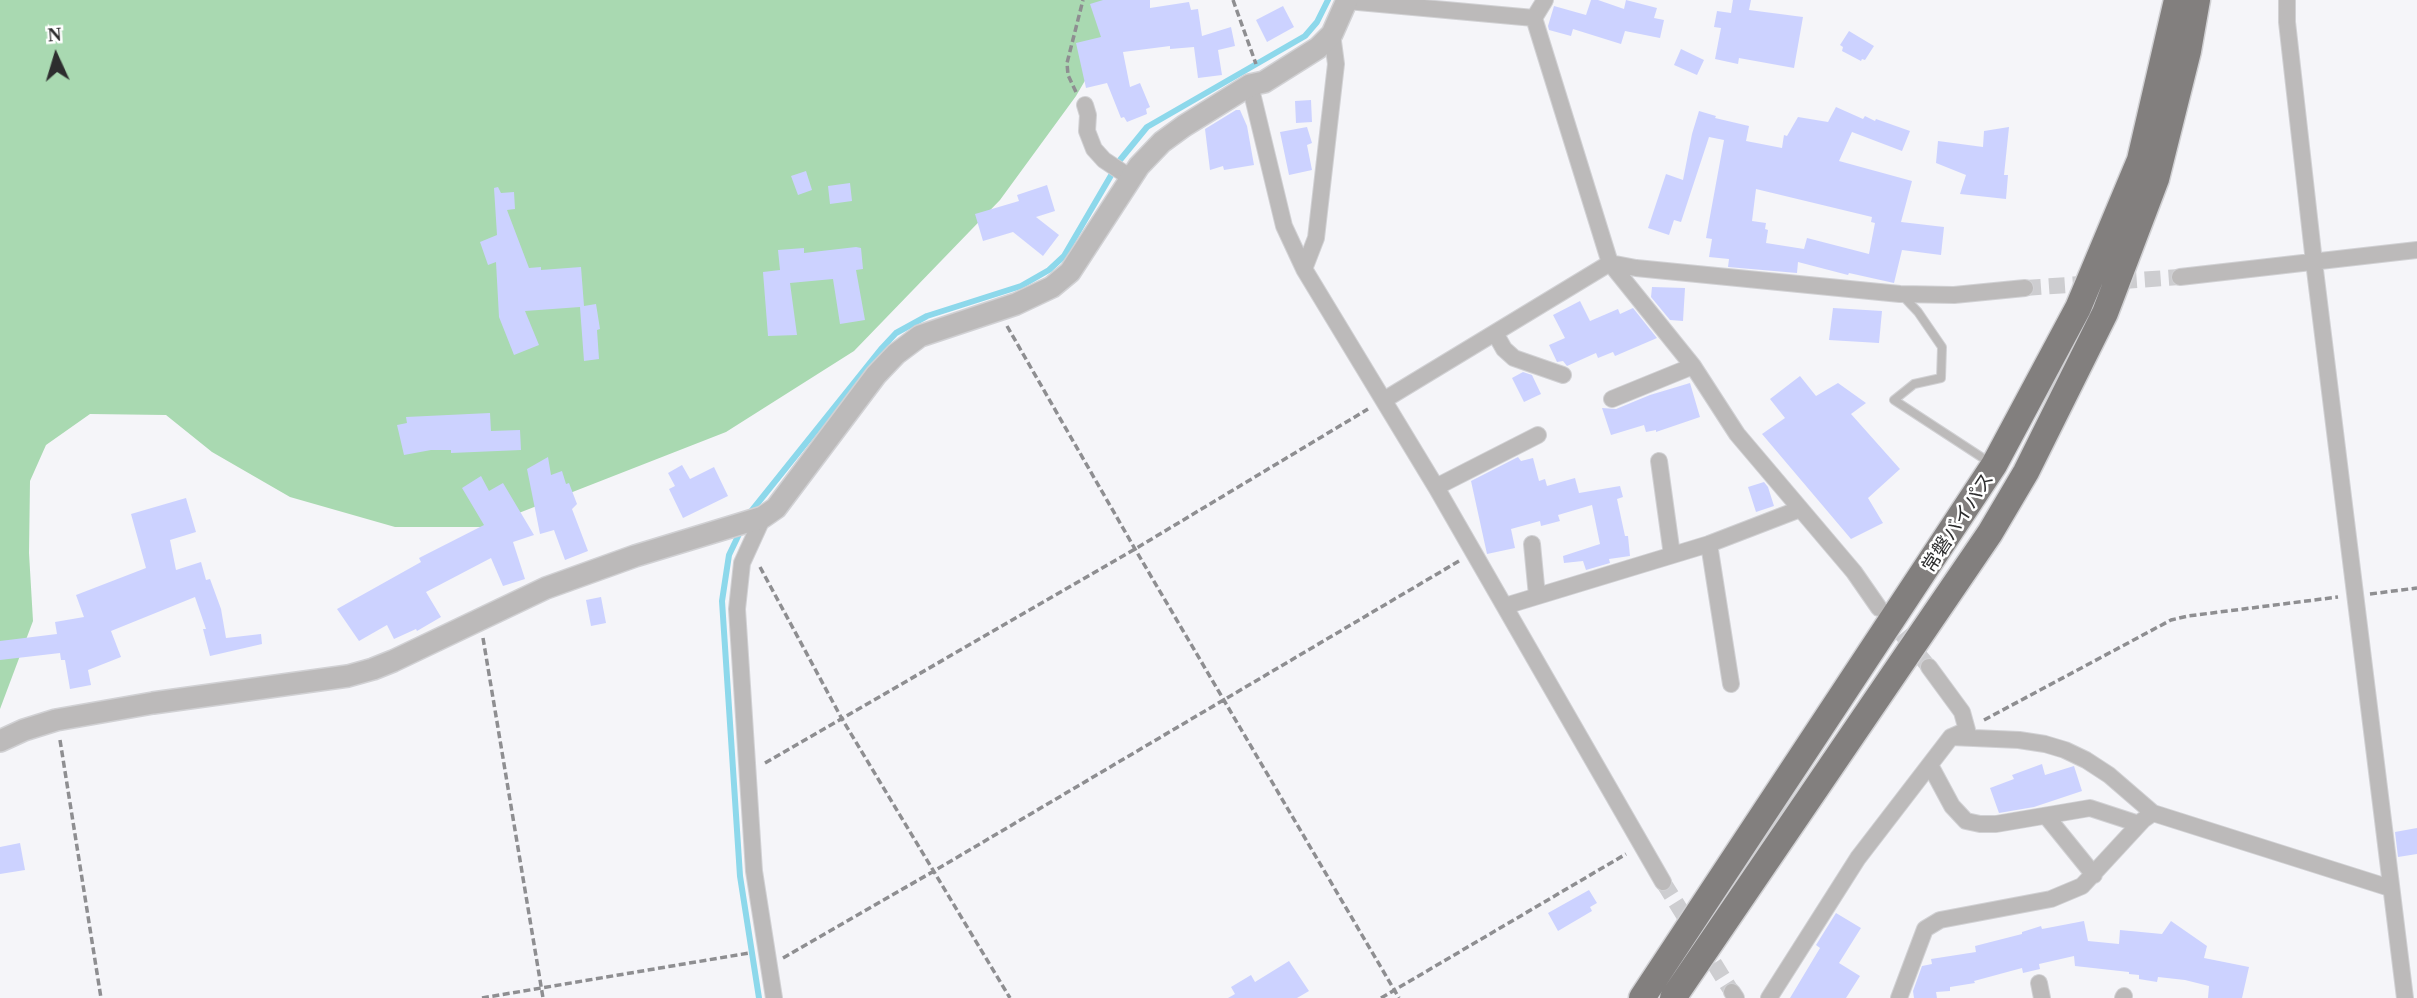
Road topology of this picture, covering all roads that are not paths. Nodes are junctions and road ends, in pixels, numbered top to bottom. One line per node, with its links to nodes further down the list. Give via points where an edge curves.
1 (1347, 0): 7 (street); 8 (street)
2 (1545, 0): 7 (street)
3 (2176, 0): 27 (highway, 常磐バイパス, via 2140,160 2078,308)
4 (2197, 0): 9 (highway, 常磐バイパス)
5 (2207, 0): 9 (highway)
6 (2287, 0): 14 (street)
7 (1534, 18): 15 (street)
8 (1332, 34): 10 (street, via 1264,82); 16 (street, via 1336,64 1316,238)
9 (2188, 51): 50 (highway, 常磐バイパス, via 2156,179 2109,300 2026,472 1990,533)
10 (1250, 85): 12 (street); 16 (street, via 1284,226)
11 (1085, 106): 12 (street, via 1094,149)
12 (1122, 172): 30 (street, via 1070,272 1052,287 1016,304 920,336 896,354 776,508)
13 (2417, 250): 14 (street)
14 (2314, 262): 17 (street); 47 (street)
15 (1610, 263): 19 (street); 20 (street); 21 (street)
16 (1304, 269): 24 (street)
17 (2180, 277)
18 (2025, 288): 19 (street, via 1954,295)
19 (1900, 294): 27 (lane, via 1942,346 1941,378 1914,384 1894,400)
20 (1495, 333): 22 (street, via 1514,358); 24 (street)
21 (1693, 366): 23 (street); 29 (street, via 1737,434)
22 (1563, 375)
23 (1612, 399)
24 (1384, 400): 28 (street)
25 (1538, 435): 28 (street)
26 (1659, 461): 33 (street)
27 (1994, 465): 49 (highway, 常磐バイパス)
28 (1436, 487): 35 (street)
29 (1800, 509): 32 (street); 36 (street)
30 (751, 521): 40 (street, via 592,571 393,661 348,676 57,720); 48 (street, via 737,609 754,871)
31 (1532, 544): 34 (street)
32 (1709, 544): 33 (street); 38 (street)
33 (1672, 555): 34 (street)
34 (1537, 596): 35 (street)
35 (1505, 606): 46 (street)
36 (1880, 607)
37 (1929, 667): 39 (street, via 1962,712 1967,730)
38 (1731, 684)
39 (1951, 737): 41 (street); 42 (street, via 2020,740 2066,750 2109,775)
40 (0, 741)
41 (1930, 765): 43 (street, via 1951,806 1966,821 1996,824); 51 (street, via 1858,858)
42 (2153, 813): 44 (street); 47 (street)
43 (2047, 817): 44 (street, via 2090,808); 45 (street)
44 (2139, 824): 45 (street)
45 (2094, 874): 52 (street, via 2082,886 2051,899 1931,925 1918,942)
46 (1663, 882)
47 (2390, 888): 53 (street)
48 (774, 998)
49 (1642, 998)
50 (1674, 998)
51 (1769, 998)
52 (1899, 998)
53 (2405, 998)

